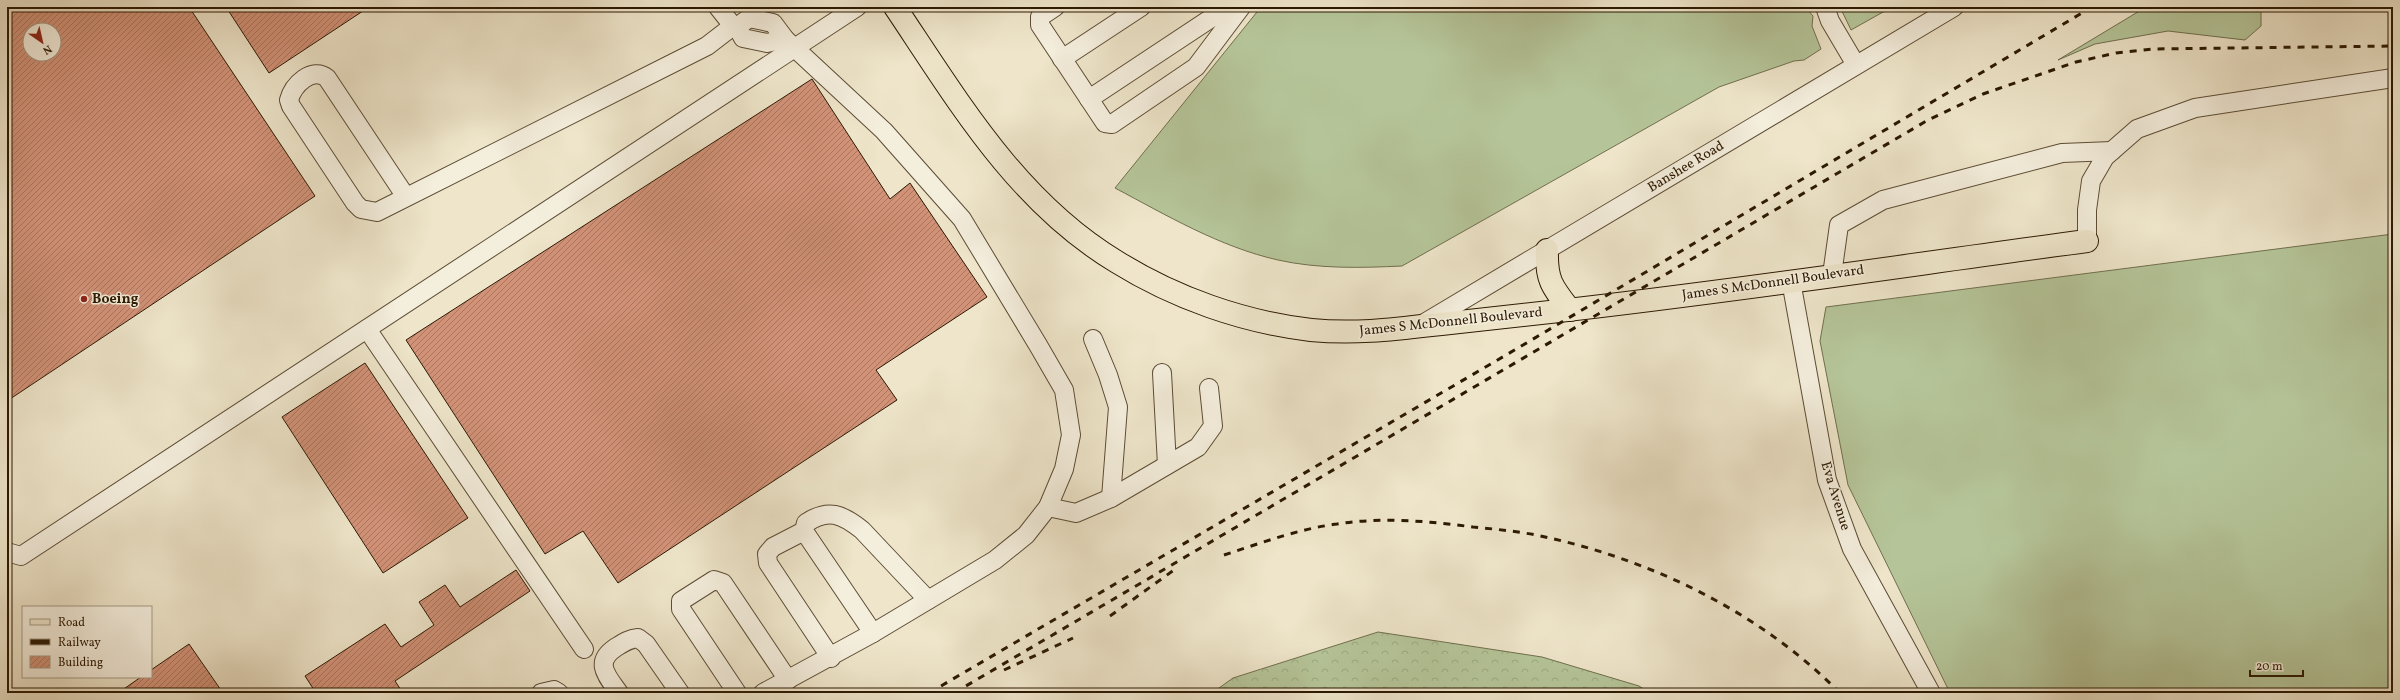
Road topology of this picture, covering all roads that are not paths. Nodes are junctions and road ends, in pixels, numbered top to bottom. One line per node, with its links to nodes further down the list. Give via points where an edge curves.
1 (718, 7): 10 (street)
2 (857, 7): 11 (street)
3 (895, 7): 23 (main road, James S McDonnell Boulevard, via 963,109 1003,163 1060,219 1116,262 1185,296 1253,320 1312,330 1371,332)
4 (1055, 7): 12 (street, via 1040,17 1040,25)
5 (1141, 7): 12 (street)
6 (1228, 7): 15 (street)
7 (1241, 7): 15 (street, via 1196,67 1112,124 1105,123)
8 (1825, 7): 13 (street, via 1830,21)
9 (1954, 7): 13 (street, Banshee Road)
10 (735, 27): 11 (street, via 749,18 773,23); 17 (street, via 707,46)
11 (790, 43): 24 (street); 30 (street, via 884,131 962,219 1064,390 1071,435 1064,469)
12 (1062, 59): 15 (street)
13 (1856, 64): 19 (street, Banshee Road)
14 (2393, 78): 16 (street, via 2195,108 2137,129)
15 (1089, 99)
16 (2112, 151): 18 (street, via 2105,157 2091,181 2086,210); 20 (street, via 2062,153 1883,200 1839,225)
17 (406, 197): 17 (street, via 377,212 369,212 355,203 291,106 290,96 297,85 315,73 327,78)
18 (2087, 241): 20 (main road, James S McDonnell Boulevard)
19 (1547, 250): 22 (main road, via 1548,276 1553,288); 23 (street, Banshee Road)
20 (1832, 275): 21 (main road, James S McDonnell Boulevard)
21 (1791, 281): 22 (main road, James S McDonnell Boulevard); 44 (street, Eva Avenue, via 1827,480 1852,549)
22 (1570, 310): 23 (main road, James S McDonnell Boulevard)
23 (1418, 326)
24 (367, 329): 32 (street, via 21,556); 35 (street)
25 (1093, 339): 29 (street, via 1118,407)
26 (1162, 372): 28 (street)
27 (1209, 388): 28 (street, via 1213,426 1198,447)
28 (1167, 465): 29 (street)
29 (1111, 498): 30 (street, via 1076,513)
30 (1048, 507): 33 (street, via 1026,535 995,560)
31 (804, 531): 33 (street, via 806,523 819,515 832,513 850,520); 34 (street); 36 (street, via 773,547 767,554 768,563)
32 (7, 552)
33 (928, 600): 34 (street)
34 (874, 633): 36 (street)
35 (584, 649)
36 (832, 658): 37 (street)
37 (788, 680): 42 (street, via 723,583 714,580 681,600 681,609); 43 (street)
38 (541, 693): 39 (street, via 554,690)
39 (559, 693)
40 (619, 693): 41 (street, via 604,668 604,660 607,654 629,639 638,638 646,644)
41 (680, 693)
42 (737, 693)
43 (763, 693)
44 (1931, 693)

